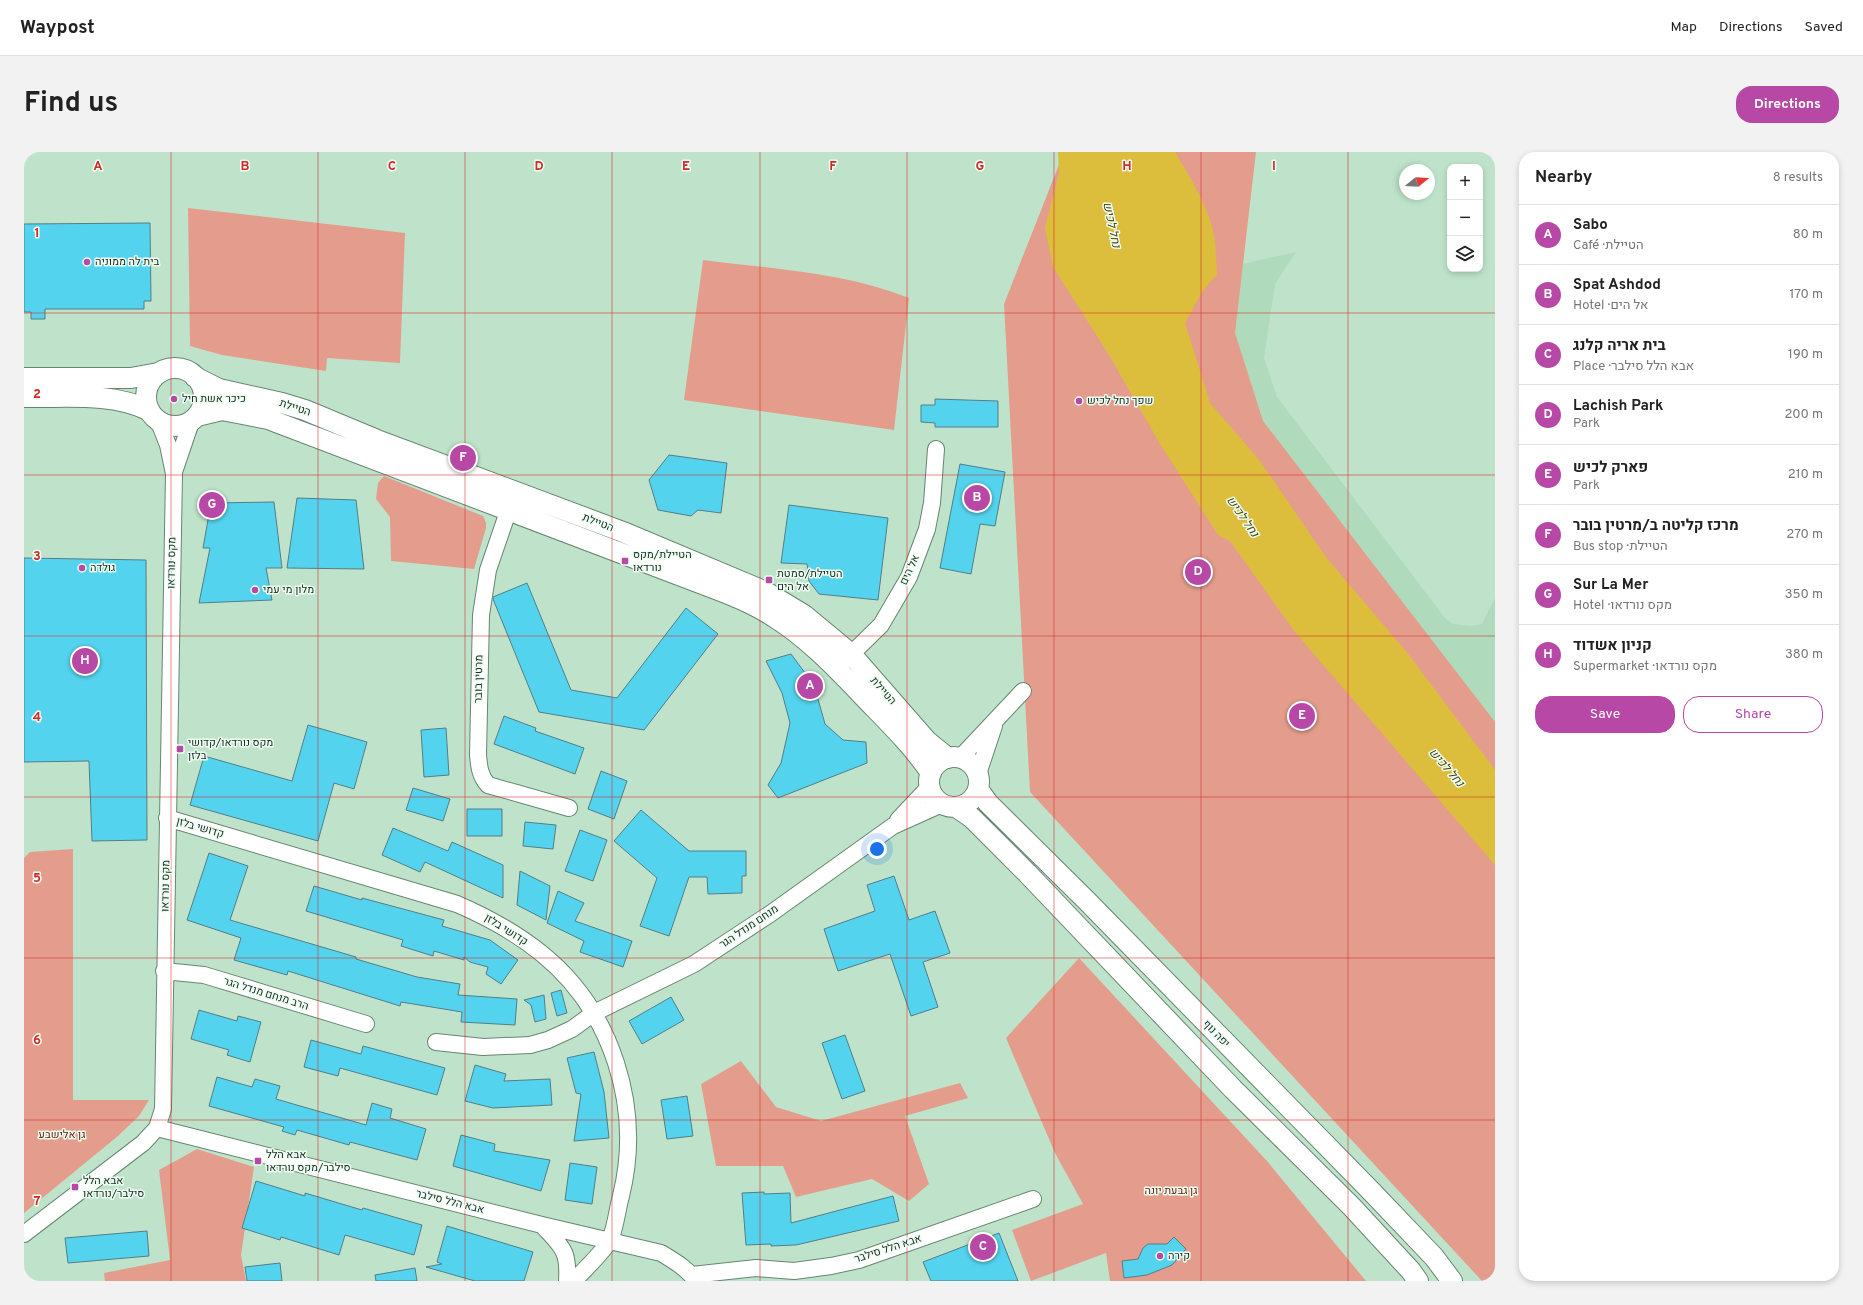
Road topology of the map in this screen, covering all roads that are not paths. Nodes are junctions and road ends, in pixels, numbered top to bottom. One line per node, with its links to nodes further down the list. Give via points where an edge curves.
1 (158, 373): 2 (main road, via 178,368); 3 (main road, via 131,378); 5 (main road, via 148,386 146,394)
2 (195, 377): 6 (main road, via 200,384 204,400); 9 (main road, הטיילת, via 220,389 305,410)
3 (24, 378)
4 (24, 398): 5 (main road, via 104,399 128,402)
5 (154, 416): 6 (main road, via 175,427); 8 (street, מקס נורדאו, via 168,445)
6 (194, 419): 8 (street, מקס נורדאו); 9 (main road, הטיילת, via 222,410 268,419)
7 (936, 448): 10 (street, אל הים, via 932,503 927,529 909,577 881,625)
8 (174, 474): 19 (street, מקס נורדאו)
9 (512, 501): 10 (main road, הטיילת, via 623,532 766,592 804,615); 11 (main road, הטיילת, via 754,606 793,630); 18 (street, מרטין בובר, via 488,570 481,615 478,740 480,770 488,785)
10 (851, 654): 11 (street, אל הים); 14 (main road, הטיילת, via 927,741)
11 (836, 669): 15 (main road, הטיילת, via 920,758)
12 (1023, 691): 13 (street)
13 (998, 717): 14 (street); 16 (street)
14 (954, 758): 15 (main road, via 938,763); 16 (main road, via 971,764)
15 (930, 780): 17 (main road, via 936,799); 20 (street)
16 (978, 781): 17 (main road, via 970,802); 35 (main road, יפה נוף, via 988,803 1371,1191 1434,1257)
17 (949, 805): 20 (street); 34 (main road, via 972,818 1027,873 1233,1089 1352,1207)
18 (569, 808)
19 (167, 818): 21 (street, מקס נורדאו); 22 (street, קדושי בלזן, via 457,904 491,919 518,936 553,964)
20 (893, 826): 22 (street, מנחם מנדל הגר, via 770,914 694,964)
21 (164, 971): 23 (street, הרב מנחם מנדל הגר, via 204,975); 25 (street, מקס נורדאו, via 163,1109)
22 (594, 1013): 24 (street, via 572,1029 530,1045 483,1047); 29 (street, קדושי בלזן, via 607,1038 618,1069 625,1093 628,1120 625,1181)
23 (366, 1024)
24 (436, 1042)
25 (157, 1128): 27 (street, אבא הלל סילבר); 28 (street, מקס נורדאו, via 133,1151)
26 (1033, 1199): 30 (street, אבא הלל סילבר, via 859,1260 794,1272 756,1268)
27 (542, 1225): 29 (street, אבא הלל סילבר); 32 (street, via 567,1257)
28 (24, 1234)
29 (610, 1240): 31 (street, אבא הלל סילבר, via 661,1253 678,1263); 33 (street)
30 (733, 1276): 31 (street, אבא הלל סילבר)
31 (694, 1278)
32 (567, 1281)
33 (574, 1281)
34 (1418, 1281)
35 (1452, 1281)

